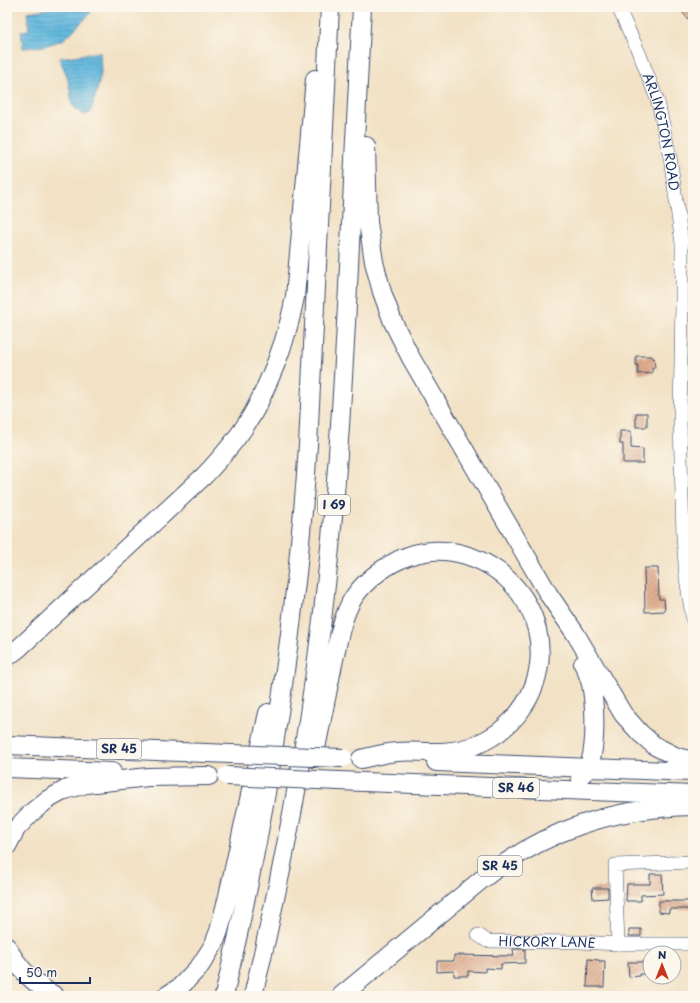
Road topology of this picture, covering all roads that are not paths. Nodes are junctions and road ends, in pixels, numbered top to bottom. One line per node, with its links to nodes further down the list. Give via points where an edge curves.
1 (325, 7): 9 (highway, via 315,80 295,297 286,337 261,398 248,422 205,475)
2 (330, 7): 8 (highway, I 69, via 306,467)
3 (363, 7): 6 (highway, via 368,222 382,292 410,358); 22 (highway, I 69, via 336,485 320,637 306,738)
4 (618, 7): 5 (street, ARLINGTON ROAD, via 640,54 658,102 670,157 682,237 680,419)
5 (688, 540): 7 (street, ARLINGTON ROAD, via 686,578)
6 (549, 595): 12 (highway, via 632,726 655,746); 14 (highway, via 585,667 591,685 594,701 593,745)
7 (693, 622)
8 (290, 631): 28 (highway, via 219,932 200,966 180,987); 29 (highway, I 69, via 277,732 264,805)
9 (7, 657)
10 (7, 745): 11 (highway, SR 45, bridge)
11 (361, 759): 14 (highway, SR 45); 22 (highway, via 397,752 448,752 463,749 498,733 526,702 536,679 539,659 535,620 526,601 498,570 466,555 439,551 423,552 384,568 362,587 353,600 343,621 306,795)
12 (693, 762)
13 (7, 768): 16 (highway, SR 46)
14 (588, 768): 15 (highway, SR 45); 17 (highway, via 573,780)
15 (693, 772)
16 (209, 776): 17 (highway, SR 46, bridge); 20 (highway, via 148,777 86,784 65,790 31,813 16,829)
17 (545, 789): 18 (highway, SR 46)
18 (693, 795)
19 (693, 806): 31 (highway, SR 45, via 639,810 597,819 537,844 481,880)
20 (7, 846)
21 (693, 862): 24 (street, via 615,865)
22 (274, 905): 30 (highway, I 69)
23 (478, 936): 24 (street, HICKORY LANE, via 487,941)
24 (618, 944): 25 (street, HICKORY LANE)
25 (693, 944)
26 (7, 947): 27 (highway, via 23,971 44,990)
27 (55, 996)
28 (166, 996)
29 (224, 996)
30 (253, 996)
31 (341, 996)

